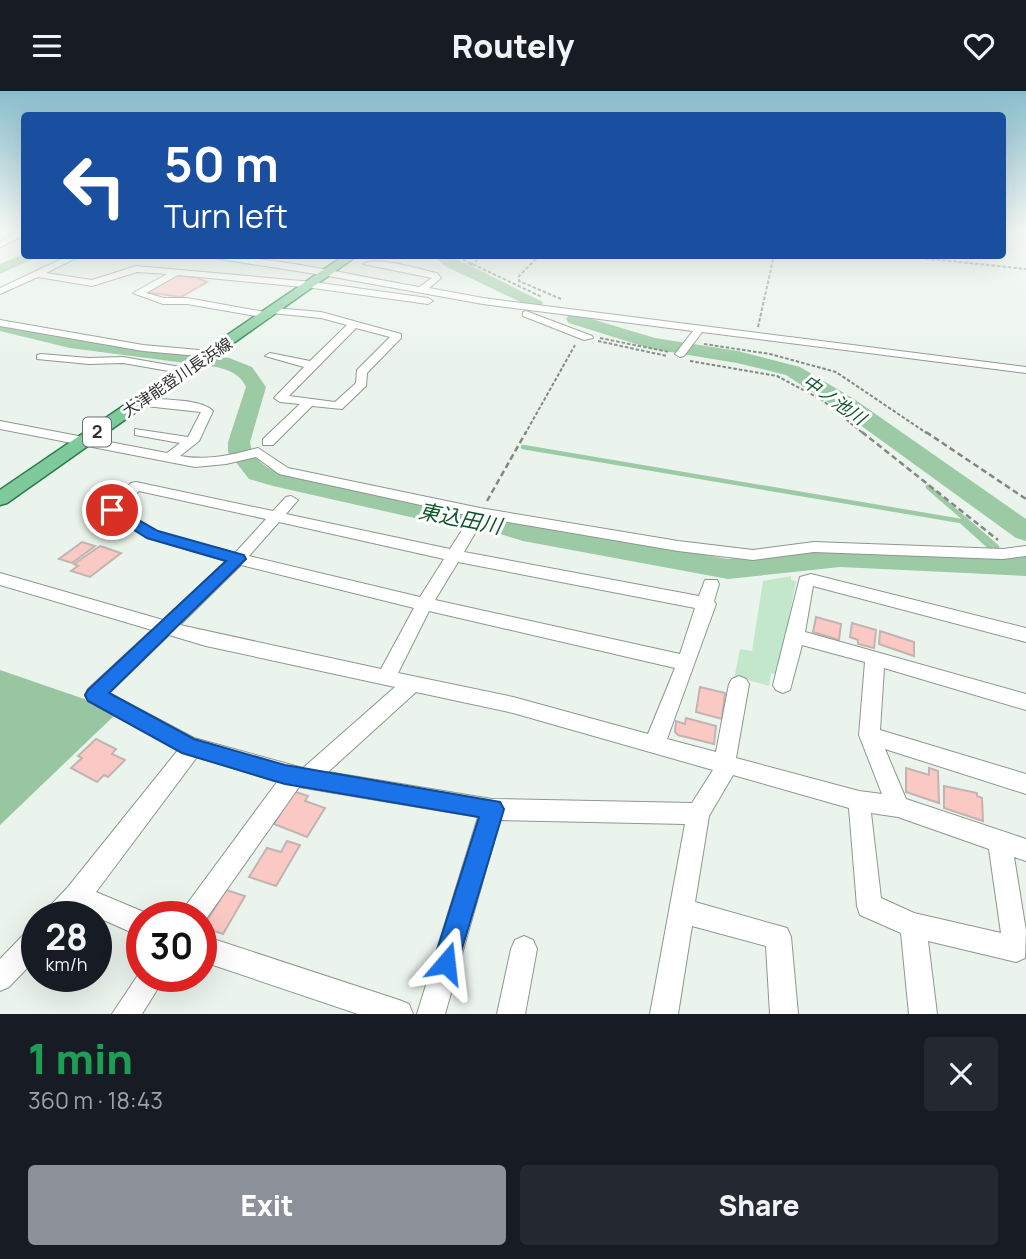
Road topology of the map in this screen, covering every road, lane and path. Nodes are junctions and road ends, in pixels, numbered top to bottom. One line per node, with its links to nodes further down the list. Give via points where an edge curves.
1 (34, 275): 14 (street)
2 (43, 275): 3 (street, via 92,283)
3 (116, 275)
4 (168, 275): 17 (street, via 138,293 163,301)
5 (196, 275): 12 (street)
6 (325, 275): 12 (main road, 大津能登川長浜線 / 2)
7 (340, 275): 13 (street)
8 (434, 275): 13 (street)
9 (493, 275): 15 (path)
10 (521, 275): 16 (path, via 519,281)
11 (770, 275): 21 (path)
12 (313, 285): 17 (main road, 大津能登川長浜線 / 2); 22 (street, via 521,313)
13 (422, 289): 20 (street, via 495,303)
14 (0, 291)
15 (547, 299)
16 (564, 300)
17 (271, 313): 19 (street, via 321,315); 27 (main road, 大津能登川長浜線 / 2)
18 (0, 323): 27 (street)
19 (354, 324): 28 (street); 31 (street, via 397,336 361,372 362,384 338,406)
20 (699, 328): 21 (street); 23 (street)
21 (757, 335): 29 (street)
22 (588, 338): 26 (path); 26 (path); 42 (path, via 578,340)
23 (690, 340): 26 (street); 39 (path, via 836,372)
24 (270, 356): 28 (street)
25 (41, 357): 27 (street)
26 (676, 357): 43 (path, via 777,376 822,400)
27 (200, 362): 30 (main road, 大津能登川長浜線 / 2)
28 (312, 365): 31 (street, via 280,398)
29 (1026, 370)
30 (140, 402): 34 (main road, 大津能登川長浜線 / 2); 35 (street, via 202,407 207,411)
31 (308, 403): 36 (street)
32 (0, 425): 34 (street)
33 (139, 432): 35 (street)
34 (85, 441): 37 (street); 38 (main road, 大津能登川長浜線 / 2)
35 (190, 441): 37 (street)
36 (268, 442)
37 (168, 459): 42 (street, via 195,463 258,452 284,471)
38 (0, 499)
39 (1026, 499)
40 (291, 501): 41 (street)
41 (276, 517): 44 (street); 45 (street); 45 (street, via 136,486 112,510 152,534)
42 (477, 519): 43 (street, via 753,555 814,547); 44 (street)
43 (1022, 555)
44 (456, 556): 48 (street); 49 (street)
45 (238, 559): 48 (street); 50 (street)
46 (0, 579): 50 (street)
47 (711, 584): 49 (street)
48 (424, 604): 54 (street); 55 (street)
49 (707, 604): 54 (street)
50 (165, 627): 55 (street); 62 (street, via 95,695)
51 (1026, 635): 52 (street, via 811,580 806,581)
52 (795, 636): 53 (street); 58 (street)
53 (875, 658): 59 (street); 60 (street)
54 (686, 663): 61 (street)
55 (385, 679): 56 (street)
56 (412, 684): 61 (street); 64 (street)
57 (739, 684): 63 (street)
58 (783, 685)
59 (1026, 702)
60 (869, 735): 65 (street); 67 (street)
61 (655, 743): 63 (street)
62 (193, 747): 64 (street); 72 (street)
63 (727, 764): 66 (street); 69 (street)
64 (301, 777): 68 (street); 74 (street)
65 (1026, 784)
66 (859, 801): 67 (street); 77 (street, via 869,906)
67 (898, 807): 70 (street)
68 (492, 809): 69 (street); 85 (street)
69 (698, 814): 75 (street)
70 (1000, 841): 71 (street); 77 (street, via 1016,949)
71 (1026, 850)
72 (77, 896): 73 (street); 76 (street)
73 (72, 901)
74 (205, 901)
75 (682, 911): 87 (street); 88 (street, via 778,937)
76 (126, 917)
77 (913, 925): 89 (street)
78 (524, 949): 86 (street)
79 (217, 953): 84 (street)
80 (21, 956): 81 (street)
81 (0, 978)
82 (141, 992): 83 (street)
83 (126, 1014)
84 (399, 1014)
85 (430, 1014)
86 (511, 1014)
87 (664, 1014)
88 (784, 1014)
89 (923, 1014)

